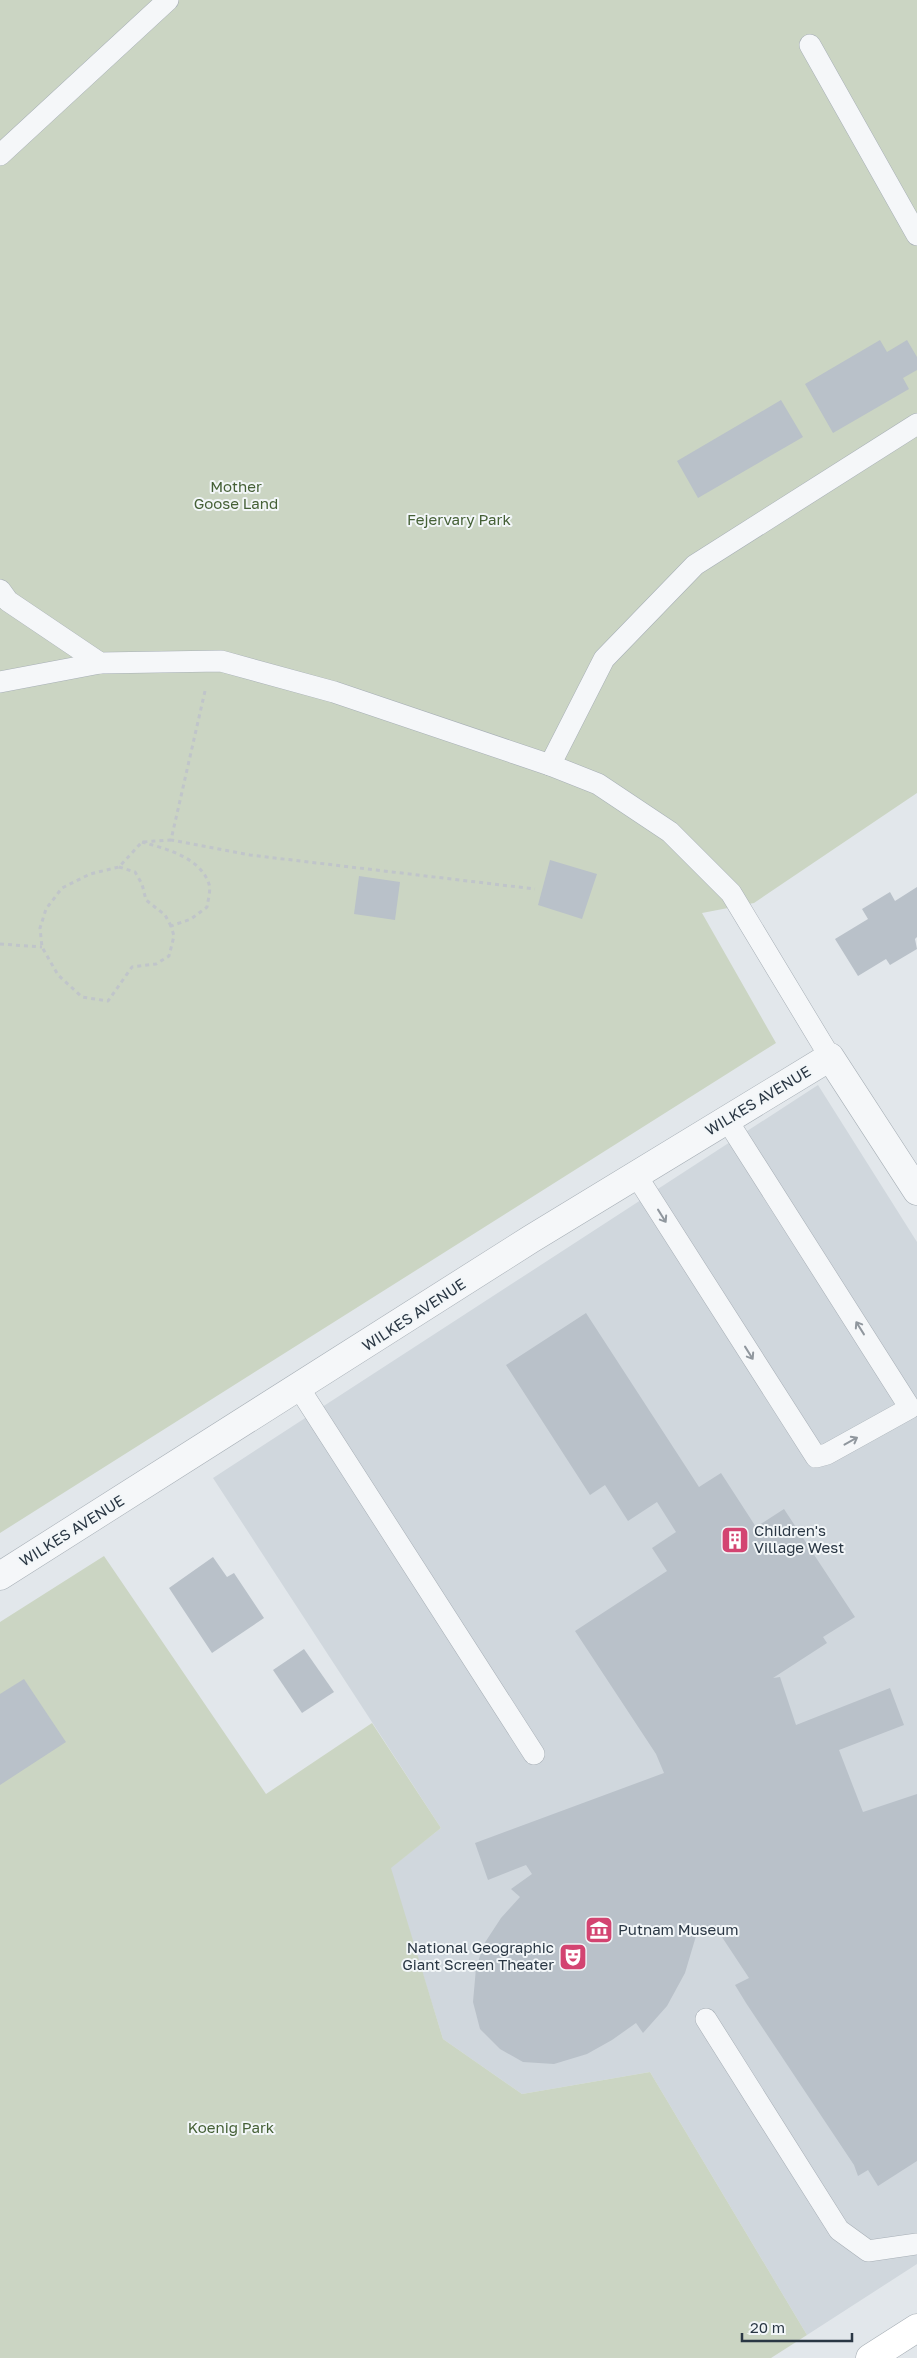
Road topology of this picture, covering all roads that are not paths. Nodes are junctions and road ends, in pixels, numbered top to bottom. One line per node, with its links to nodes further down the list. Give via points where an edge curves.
1 (168, 0): 3 (lane)
2 (810, 45): 4 (lane)
3 (0, 155)
4 (917, 235)
5 (917, 424): 9 (lane, via 695,565 604,659)
6 (0, 590): 7 (lane, via 8,601)
7 (100, 663): 8 (lane); 9 (lane, via 221,661 334,692)
8 (0, 682)
9 (550, 765): 10 (lane, via 598,784 670,832 731,893)
10 (830, 1057): 11 (street, WILKES AVENUE); 13 (street)
11 (726, 1120): 12 (street, WILKES AVENUE); 12 (lane, one-way to 11, via 816,1457 828,1454 910,1408)
12 (636, 1175): 14 (street, WILKES AVENUE)
13 (917, 1191)
14 (300, 1388): 15 (street, WILKES AVENUE); 16 (lane)
15 (0, 1576)
16 (534, 1754)
17 (706, 2019): 18 (lane, via 839,2230 868,2251)
18 (917, 2244)
19 (917, 2328): 20 (main road)
20 (870, 2358)

